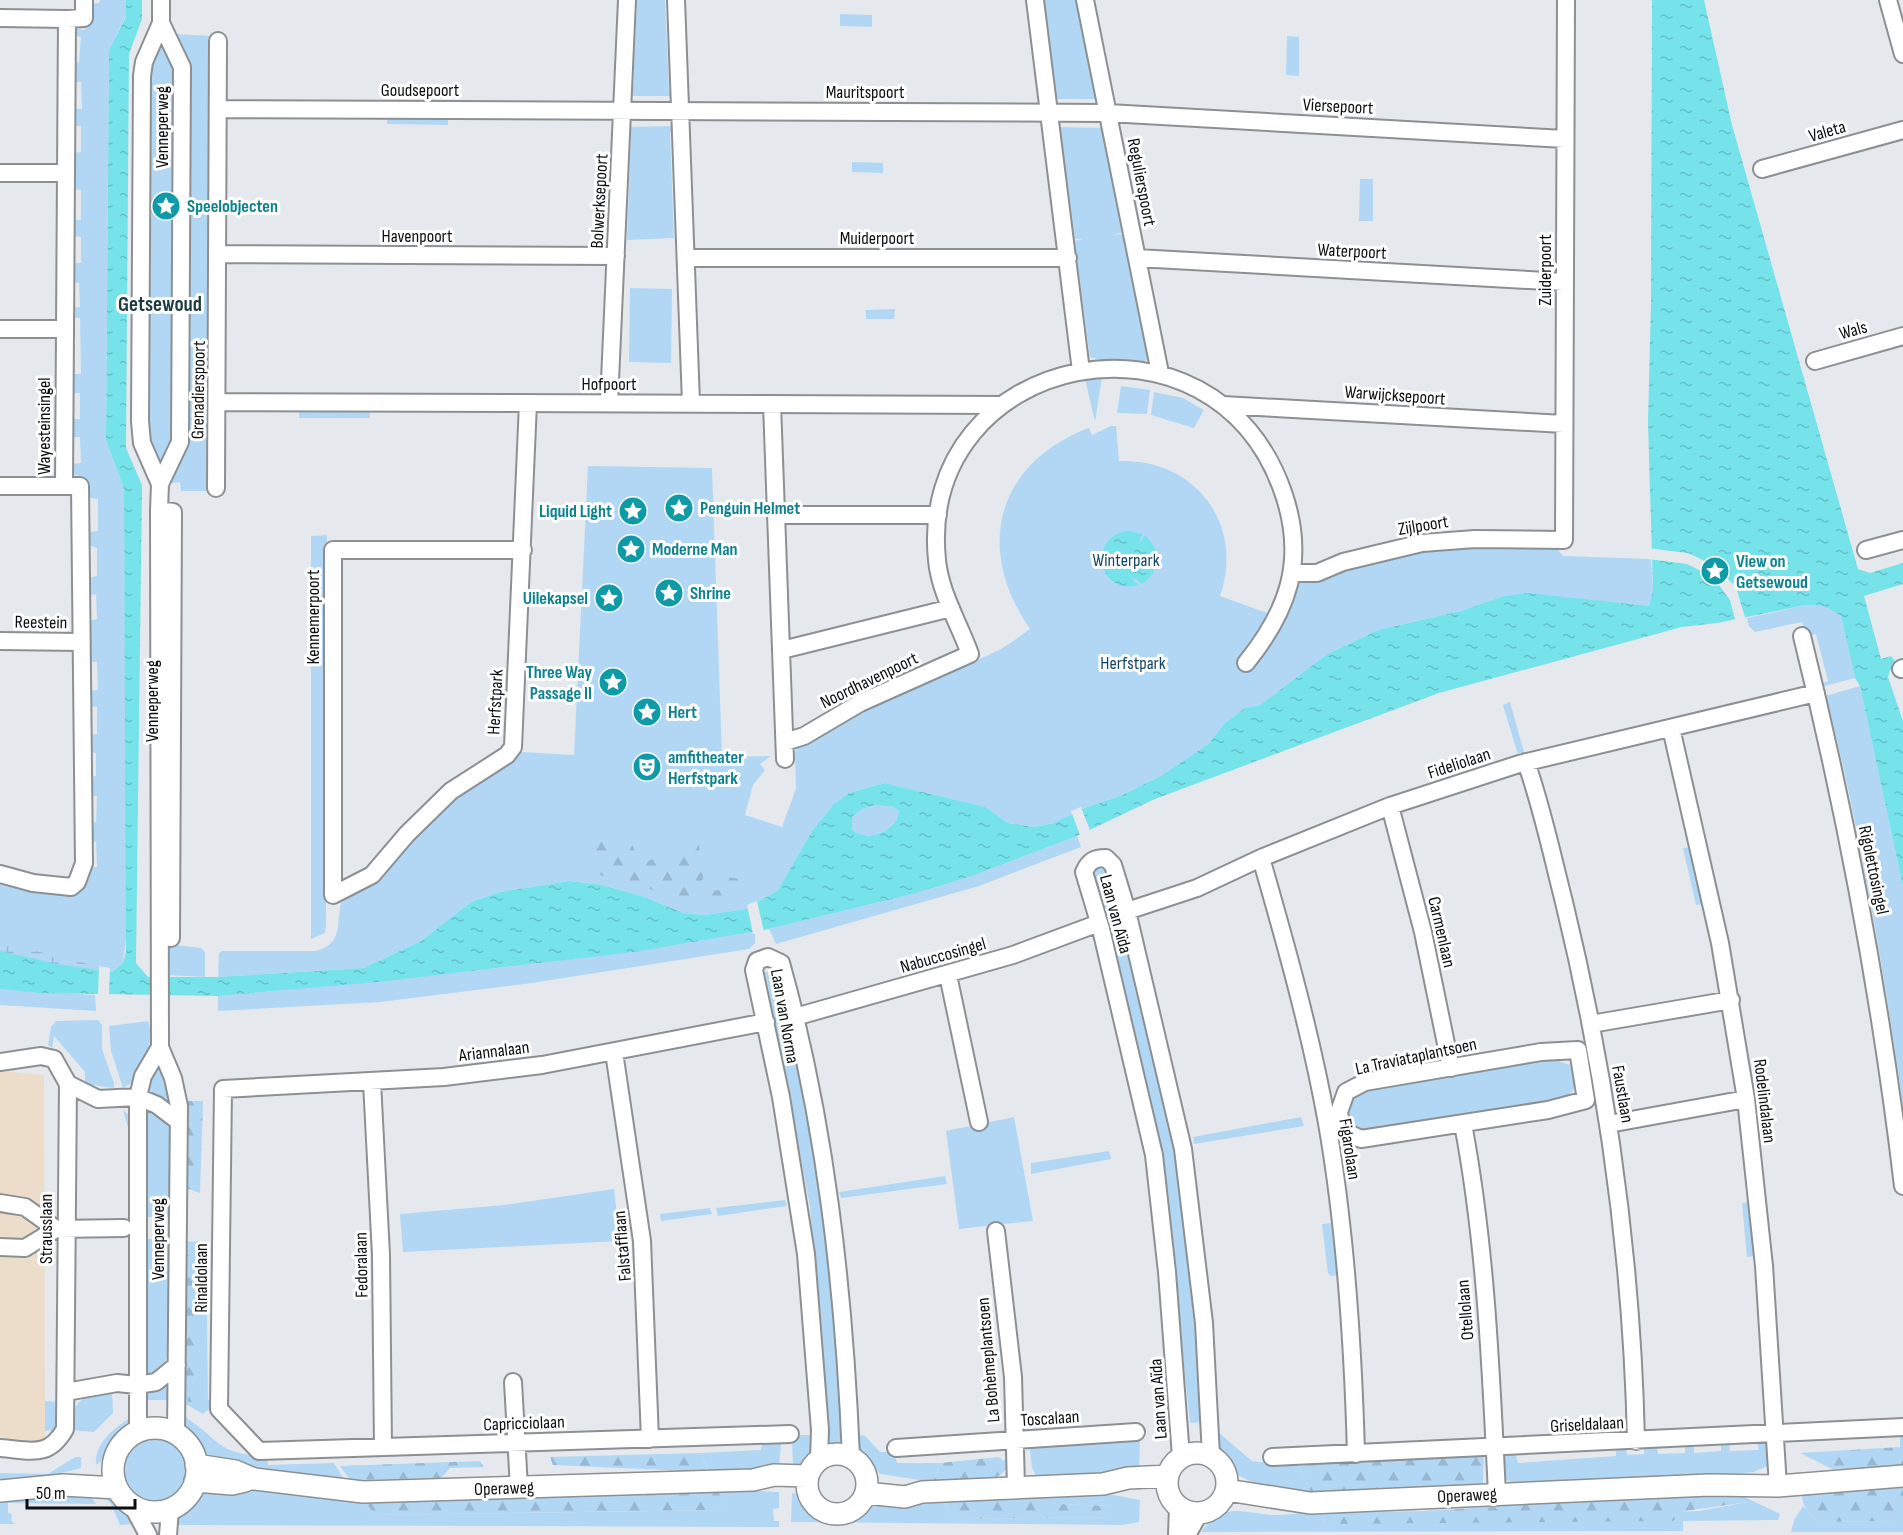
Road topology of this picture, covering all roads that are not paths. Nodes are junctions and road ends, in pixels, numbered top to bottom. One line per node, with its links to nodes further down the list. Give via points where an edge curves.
1 (84, 0): 11 (street, via 84,18)
2 (161, 0): 9 (street, Venneperweg)
3 (627, 0): 15 (street, Bolwerksepoort)
4 (676, 0): 16 (street)
5 (1035, 0): 17 (street)
6 (1085, 0): 18 (street, Regulierspoort)
7 (1566, 0): 20 (street, Zuiderpoort)
8 (1888, 0): 13 (street)
9 (169, 12): 44 (street, Venneperweg, via 182,67 180,442); 44 (street, Venneperweg, via 144,62 142,76 140,409 142,443)
10 (0, 18): 11 (street)
11 (67, 19): 23 (street, Wayesteinsingel)
12 (218, 40): 14 (street, Grenadierspoort)
13 (1903, 54)
14 (219, 109): 15 (street, Goudsepoort); 24 (street, Grenadierspoort)
15 (622, 110): 16 (street, Goudsepoort); 25 (street, Bolwerksepoort)
16 (680, 111): 17 (street, Mauritspoort); 26 (street)
17 (1049, 112): 18 (street, Mauritspoort); 27 (street)
18 (1108, 113): 20 (street, Viersepoort); 28 (street, Regulierspoort)
19 (1903, 130): 21 (street, Valeta)
20 (1565, 139): 29 (street, Zuiderpoort)
21 (1762, 170)
22 (0, 173): 23 (street)
23 (65, 173): 31 (street, Wayesteinsingel)
24 (218, 254): 25 (street, Havenpoort); 36 (street, Grenadierspoort)
25 (616, 256): 38 (street, Bolwerksepoort)
26 (686, 258): 27 (street, Muiderpoort); 39 (street)
27 (1068, 258): 34 (street)
28 (1137, 258): 29 (street, Waterpoort); 35 (street, Regulierspoort)
29 (1564, 282): 43 (street, Zuiderpoort)
30 (0, 329): 31 (street)
31 (63, 329): 46 (street, Wayesteinsingel)
32 (1903, 336): 33 (street, Wals)
33 (1815, 361)
34 (1081, 371): 35 (street, via 1131,368); 41 (street)
35 (1160, 373): 42 (street, via 1191,384)
36 (218, 402): 37 (street, Hofpoort); 47 (street, Grenadierspoort)
37 (528, 403): 38 (street, Hofpoort); 52 (street, Herfstpark)
38 (609, 403): 39 (street, Hofpoort)
39 (691, 403): 40 (street, Hofpoort)
40 (772, 404): 41 (street, Hofpoort); 48 (street)
41 (1000, 405): 49 (street, via 960,452)
42 (1223, 405): 43 (street, Warwijcksepoort); 54 (street, via 1257,440 1277,475 1291,523)
43 (1564, 424): 50 (street, Zuiderpoort)
44 (160, 484): 70 (street, Venneperweg, via 159,510 173,512)
45 (0, 486): 46 (street)
46 (64, 486): 58 (street, Wayesteinsingel, via 80,486)
47 (216, 488)
48 (777, 515): 49 (street); 59 (street)
49 (938, 515): 55 (street, via 938,569)
50 (1564, 540): 54 (street, Zijlpoort, via 1422,543 1343,562 1317,573)
51 (1903, 540): 53 (street)
52 (523, 550): 67 (street, Kennemerpoort, via 333,550); 67 (street, Herfstpark, via 513,747 507,755 451,791 372,875 333,895)
53 (1866, 550)
54 (1292, 573): 60 (street, via 1270,633)
55 (951, 608): 59 (street); 63 (street, Noordhavenpoort, via 970,654 860,703 804,736)
56 (1802, 636): 61 (street, Rigolettosingel)
57 (0, 641): 58 (street, Reestein)
58 (82, 642): 69 (street, Wayesteinsingel, via 84,863 74,885 33,883)
59 (782, 650): 63 (street)
60 (1246, 663)
61 (1816, 693): 62 (street, Fideliolaan); 92 (street, Rigolettosingel, via 1863,911)
62 (1671, 728): 65 (street, Fideliolaan); 75 (street, Rodelindalaan)
63 (785, 742): 64 (street)
64 (785, 759)
65 (1526, 762): 66 (street, Fideliolaan); 78 (street, Faustlaan, via 1576,950)
66 (1390, 806): 68 (street, Fideliolaan); 82 (street, Carmenlaan, via 1423,932)
67 (332, 837)
68 (1261, 858): 71 (street, Fideliolaan, via 1197,888); 117 (street, Figarolaan, via 1298,989 1327,1124 1347,1291)
69 (0, 874)
70 (165, 903): 73 (street, Venneperweg); 79 (street, Venneperweg, via 159,960)
71 (1127, 911): 72 (street, Laan van Aïda, via 1113,865 1106,858 1097,858 1090,861 1084,872); 118 (street, Laan van Aïda, via 1183,1149 1204,1323)
72 (1099, 923): 74 (street, Nabuccosingel); 120 (street, Laan van Aïda, via 1154,1155)
73 (171, 938)
74 (948, 975): 76 (street, Nabuccosingel); 89 (street)
75 (1731, 1000): 78 (street); 87 (street, Rodelindalaan)
76 (795, 1017): 77 (street, Laan van Norma, via 781,963 768,957 757,961 754,970); 119 (street, Laan van Norma, via 830,1203 847,1357)
77 (766, 1022): 80 (street, Ariannalaan); 122 (street, Laan van Norma, via 806,1254)
78 (1591, 1024): 91 (street, Faustlaan)
79 (160, 1047): 86 (street, Venneperweg, via 143,1076); 88 (street, Venneperweg, via 173,1078)
80 (614, 1052): 83 (street, Ariannalaan, via 542,1065); 108 (street, Falstafflaan, via 642,1241)
81 (0, 1062): 84 (street, via 41,1056 54,1059)
82 (1451, 1068): 90 (street, La Traviataplantsoen, via 1365,1082 1346,1092 1339,1112 1342,1130 1361,1139); 90 (street, La Traviataplantsoen, via 1541,1052 1578,1050 1586,1100)
83 (372, 1082): 85 (street, Ariannalaan); 112 (street, Fedoralaan, via 380,1225)
84 (68, 1084): 86 (street, via 98,1099); 95 (street, Strausslaan)
85 (223, 1089): 116 (street, Rinaldolaan, via 219,1409)
86 (138, 1097): 88 (street); 100 (street, Venneperweg)
87 (1746, 1099): 91 (street); 107 (street, Rodelindalaan, via 1764,1266)
88 (178, 1121): 98 (street, Venneperweg)
89 (979, 1122)
90 (1463, 1124): 113 (street, Otellolaan, via 1472,1171)
91 (1609, 1124): 110 (street, Faustlaan, via 1624,1243)
92 (1903, 1186)
93 (0, 1203): 95 (street, via 25,1207)
94 (124, 1228): 95 (street)
95 (61, 1229): 97 (street, via 25,1248); 101 (street, Strausslaan)
96 (996, 1231): 109 (street, La Bohèmeplantsoen, via 1012,1377)
97 (0, 1247)
98 (177, 1365): 100 (street, via 156,1382); 105 (street, Venneperweg)
99 (513, 1382): 111 (street)
100 (137, 1384): 101 (street, via 117,1383); 103 (street, Venneperweg)
101 (66, 1392): 114 (street, Strausslaan, via 65,1430 56,1444 46,1451)
102 (1903, 1427): 107 (street, Griseldalaan)
103 (138, 1432): 105 (main road, via 157,1429); 125 (main road, via 120,1447)
104 (1136, 1432): 109 (street, Toscalaan)
105 (176, 1434): 123 (main road, via 189,1447)
106 (789, 1434): 108 (street, Capricciolaan)
107 (1776, 1435): 110 (street, Griseldalaan); 126 (street, Rodelindalaan)
108 (650, 1439): 111 (street, Capricciolaan)
109 (1014, 1440): 115 (street, Toscalaan); 129 (street, La Bohèmeplantsoen)
110 (1636, 1441): 113 (street, Griseldalaan)
111 (516, 1442): 112 (street, Capricciolaan); 130 (street)
112 (383, 1447): 116 (street, Capricciolaan)
113 (1495, 1447): 117 (street, Griseldalaan); 134 (street, Otellolaan)
114 (0, 1448)
115 (896, 1448)
116 (259, 1451)
117 (1356, 1454): 121 (street, Griseldalaan)
118 (1211, 1456): 120 (main road, via 1198,1453); 131 (main road, via 1225,1472)
119 (851, 1457): 122 (main road, via 835,1453); 128 (main road, via 861,1466)
120 (1181, 1457): 133 (main road)
121 (1272, 1457)
122 (819, 1459): 127 (main road)
123 (196, 1473): 130 (main road, Operaweg, via 235,1471 254,1479 363,1491); 136 (main road, via 186,1498)
124 (1903, 1476): 126 (main road, Operaweg)
125 (115, 1479): 132 (main road); 135 (main road)
126 (1778, 1480): 134 (main road, Operaweg)
127 (807, 1483): 128 (main road, via 810,1498 822,1511 839,1514 856,1508); 130 (main road, Operaweg, via 774,1475 753,1480)
128 (866, 1486): 129 (main road, via 904,1497 922,1492)
129 (1016, 1487): 133 (main road, via 1103,1484 1135,1478)
130 (519, 1488)
131 (1227, 1490): 134 (main road, Operaweg, via 1310,1503); 137 (main road, via 1218,1505)
132 (0, 1491)
133 (1171, 1491): 137 (main road); 140 (street)
134 (1497, 1494)
135 (132, 1505): 136 (main road, via 147,1511); 138 (street)
136 (170, 1509): 139 (street)
137 (1199, 1514): 141 (street)
138 (148, 1535)
139 (168, 1535)
140 (1177, 1535)
141 (1187, 1535)

